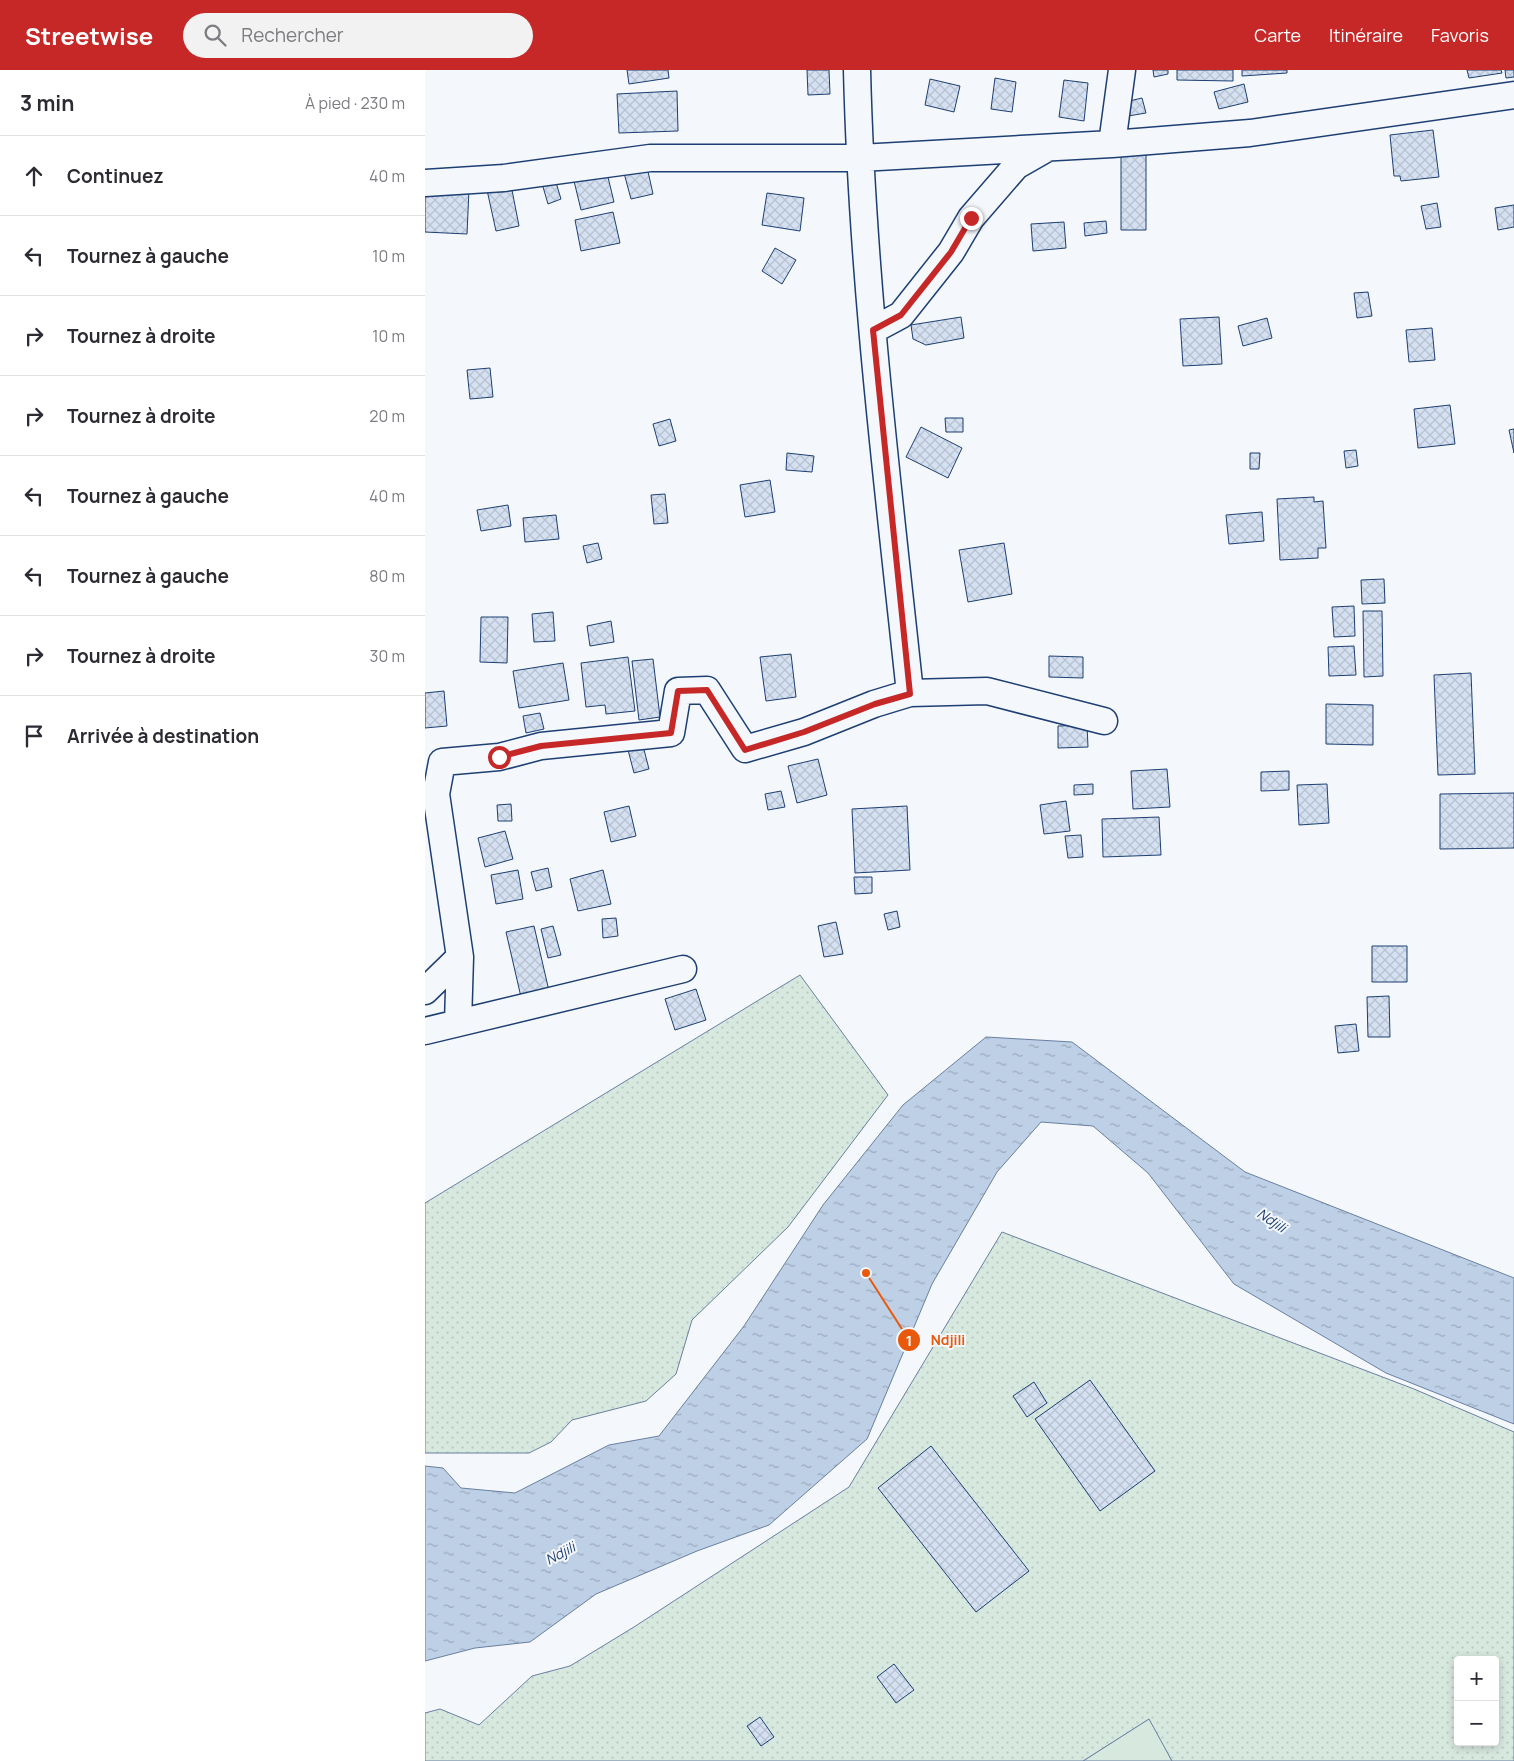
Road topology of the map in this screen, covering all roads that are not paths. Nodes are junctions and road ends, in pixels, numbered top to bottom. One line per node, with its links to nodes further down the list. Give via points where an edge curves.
1 (857, 70): 6 (street)
2 (1123, 70): 4 (street)
3 (1514, 95): 4 (street, via 1250,133)
4 (1113, 144): 5 (street)
5 (1049, 148): 6 (street); 8 (street, via 1016,166 971,218 951,252 901,315)
6 (859, 158): 7 (street, via 650,158 504,178); 8 (street)
7 (425, 183)
8 (873, 330): 9 (street)
9 (910, 694): 10 (street, via 987,691); 11 (street, via 745,750 707,690 678,691 671,733 541,746 499,757 442,762 436,794)
10 (1104, 721)
11 (460, 957): 13 (street); 14 (street)
12 (683, 970): 14 (street)
13 (425, 991)
14 (458, 1023): 15 (street)
15 (425, 1031)

